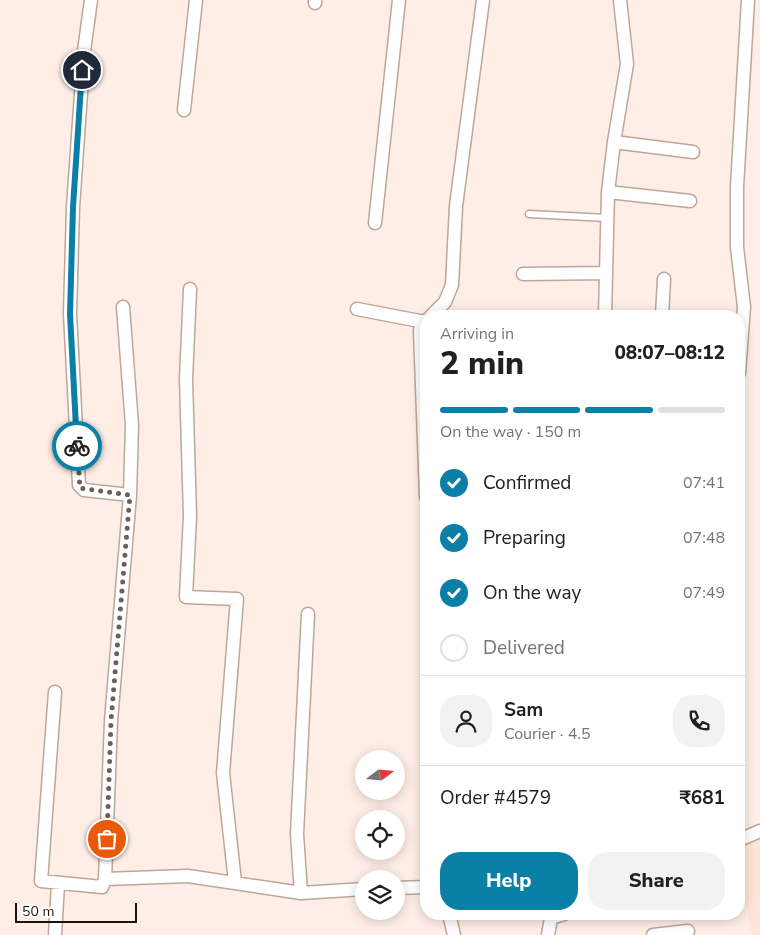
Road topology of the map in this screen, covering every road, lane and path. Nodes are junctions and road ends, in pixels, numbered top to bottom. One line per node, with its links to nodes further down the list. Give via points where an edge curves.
1 (91, 0): 26 (street, via 82,70 70,314 79,485 84,490)
2 (196, 0): 7 (street)
3 (398, 0): 14 (street)
4 (483, 0): 21 (street, via 456,206 452,285 445,302)
5 (620, 0): 8 (street, via 627,64)
6 (748, 0): 24 (street, via 737,247)
7 (184, 110)
8 (614, 142): 9 (street); 10 (street)
9 (693, 152)
10 (608, 192): 11 (street); 13 (street)
11 (690, 201)
12 (529, 214): 13 (lane)
13 (607, 218): 15 (street)
14 (375, 223)
15 (606, 273): 16 (street); 22 (street)
16 (523, 274)
17 (664, 279): 23 (street)
18 (190, 289): 32 (street, via 186,379 190,516 186,597 237,599 223,773)
19 (123, 307): 26 (street, via 132,425)
20 (357, 309): 25 (street)
21 (437, 310)
22 (605, 310)
23 (662, 310)
24 (744, 310)
25 (420, 318)
26 (130, 495): 31 (street, via 111,721)
27 (308, 614): 37 (street, via 297,834)
28 (55, 692): 33 (street, via 41,878 44,883)
29 (760, 830): 30 (street)
30 (745, 837)
31 (105, 879): 32 (street, via 188,876); 33 (street, via 102,887)
32 (234, 882): 37 (street)
33 (58, 884): 41 (street)
34 (420, 887): 35 (street)
35 (405, 888)
36 (355, 890): 37 (street)
37 (301, 894)
38 (450, 920): 42 (street)
39 (550, 920): 43 (street)
40 (688, 931): 44 (street)
41 (55, 935)
42 (454, 935)
43 (548, 935)
44 (653, 935)

